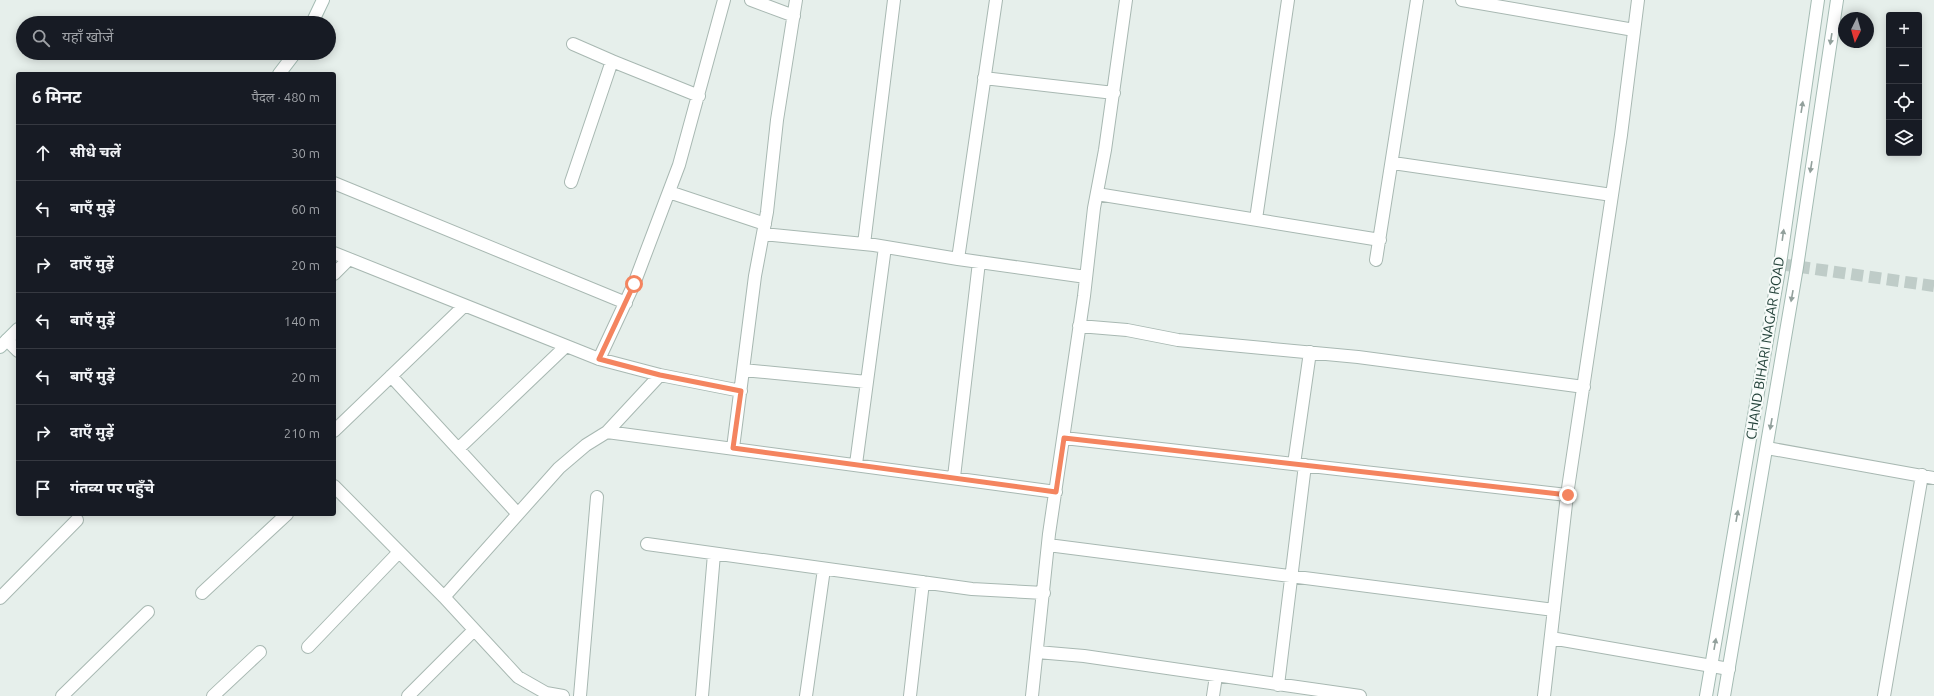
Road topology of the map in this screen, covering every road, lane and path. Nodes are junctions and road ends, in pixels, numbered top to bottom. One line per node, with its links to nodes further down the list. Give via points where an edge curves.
1 (323, 0): 14 (street)
2 (724, 0): 23 (street)
3 (751, 0): 15 (street)
4 (796, 0): 15 (street)
5 (894, 0): 33 (street)
6 (996, 0): 21 (street)
7 (1126, 0): 22 (street)
8 (1288, 0): 30 (street)
9 (1417, 0): 24 (street)
10 (1462, 0): 16 (street)
11 (1638, 0): 16 (street)
12 (1818, 0): 60 (street, CHAND BIHARI NAGAR ROAD, one-way to 12, via 1780,264)
13 (1837, 0): 62 (street, CHAND BIHARI NAGAR ROAD, one-way to 62)
14 (315, 16)
15 (794, 16): 31 (street, via 777,120)
16 (1634, 30): 29 (street)
17 (573, 44): 19 (street)
18 (290, 60): 20 (street)
19 (612, 61): 23 (street); 25 (street)
20 (281, 72)
21 (984, 78): 22 (street); 37 (street)
22 (1114, 93): 28 (street)
23 (699, 96): 27 (street)
24 (1393, 163): 29 (street); 32 (street)
25 (572, 182)
26 (336, 184): 42 (street)
27 (669, 192): 31 (street); 42 (street)
28 (1097, 194): 30 (street); 41 (street)
29 (1612, 195): 55 (street)
30 (1256, 219): 32 (street)
31 (764, 229): 33 (street); 51 (street)
32 (1380, 240): 38 (street)
33 (864, 244): 34 (street)
34 (885, 247): 37 (street); 54 (street)
35 (336, 254): 36 (street)
36 (349, 258): 40 (street); 43 (street)
37 (958, 259): 39 (street)
38 (1376, 260)
39 (979, 262): 41 (street); 67 (street)
40 (336, 272)
41 (1086, 277): 44 (street)
42 (626, 302): 50 (street)
43 (464, 306): 47 (street); 53 (street)
44 (1079, 326): 49 (street, via 1127,330 1178,340); 59 (street)
45 (16, 331): 46 (street)
46 (4, 343): 48 (street)
47 (566, 346): 50 (street); 63 (street)
48 (16, 350)
49 (1310, 352): 55 (street); 65 (street)
50 (599, 359): 52 (street)
51 (743, 370): 54 (street); 56 (street)
52 (660, 375): 56 (street); 58 (street)
53 (391, 376): 57 (street); 63 (street)
54 (867, 382): 64 (street)
55 (1584, 387): 71 (street)
56 (741, 391): 61 (street)
57 (336, 429)
58 (607, 432): 61 (street); 73 (street, via 586,445 559,468)
59 (1064, 438): 65 (street); 70 (street)
60 (1749, 445): 62 (street); 94 (street, CHAND BIHARI NAGAR ROAD, one-way to 60)
61 (733, 448): 64 (street)
62 (1767, 448): 66 (street); 95 (street, CHAND BIHARI NAGAR ROAD)
63 (458, 449): 73 (street)
64 (856, 464): 67 (street)
65 (1300, 465): 71 (street); 81 (street)
66 (1922, 476): 68 (street); 113 (street)
67 (954, 477): 70 (street)
68 (1934, 478)
69 (336, 488): 78 (street)
70 (1056, 492): 77 (street)
71 (1568, 495): 87 (street)
72 (597, 497): 103 (street)
73 (518, 514): 85 (street)
74 (285, 516): 83 (street)
75 (77, 520): 86 (street)
76 (647, 544): 79 (street)
77 (1048, 545): 81 (street); 84 (street)
78 (399, 552): 85 (street); 91 (street)
79 (714, 554): 80 (street); 104 (street)
80 (824, 569): 82 (street); 105 (street)
81 (1292, 575): 87 (street); 97 (street)
82 (923, 582): 84 (street, via 972,589); 106 (street)
83 (202, 593)
84 (1044, 593): 93 (street)
85 (444, 597): 89 (street)
86 (0, 598)
87 (1554, 610): 90 (street)
88 (148, 612): 99 (street)
89 (474, 630): 101 (street); 102 (street, via 518,677 546,693)
90 (1551, 638): 94 (street); 110 (street)
91 (308, 647)
92 (260, 652): 100 (street)
93 (1038, 652): 96 (street, via 1084,656); 107 (street)
94 (1711, 665): 95 (street); 111 (street, CHAND BIHARI NAGAR ROAD)
95 (1729, 670): 112 (street, CHAND BIHARI NAGAR ROAD)
96 (1216, 676): 97 (street); 108 (street)
97 (1278, 685): 98 (street)
98 (1307, 693): 109 (street)
99 (62, 696)
100 (213, 696)
101 (408, 696)
102 (563, 696)
103 (580, 696)
104 (702, 696)
105 (806, 696)
106 (910, 696)
107 (1032, 696)
108 (1213, 696)
109 (1360, 696)
110 (1544, 696)
111 (1706, 696)
112 (1724, 696)
113 (1884, 696)

